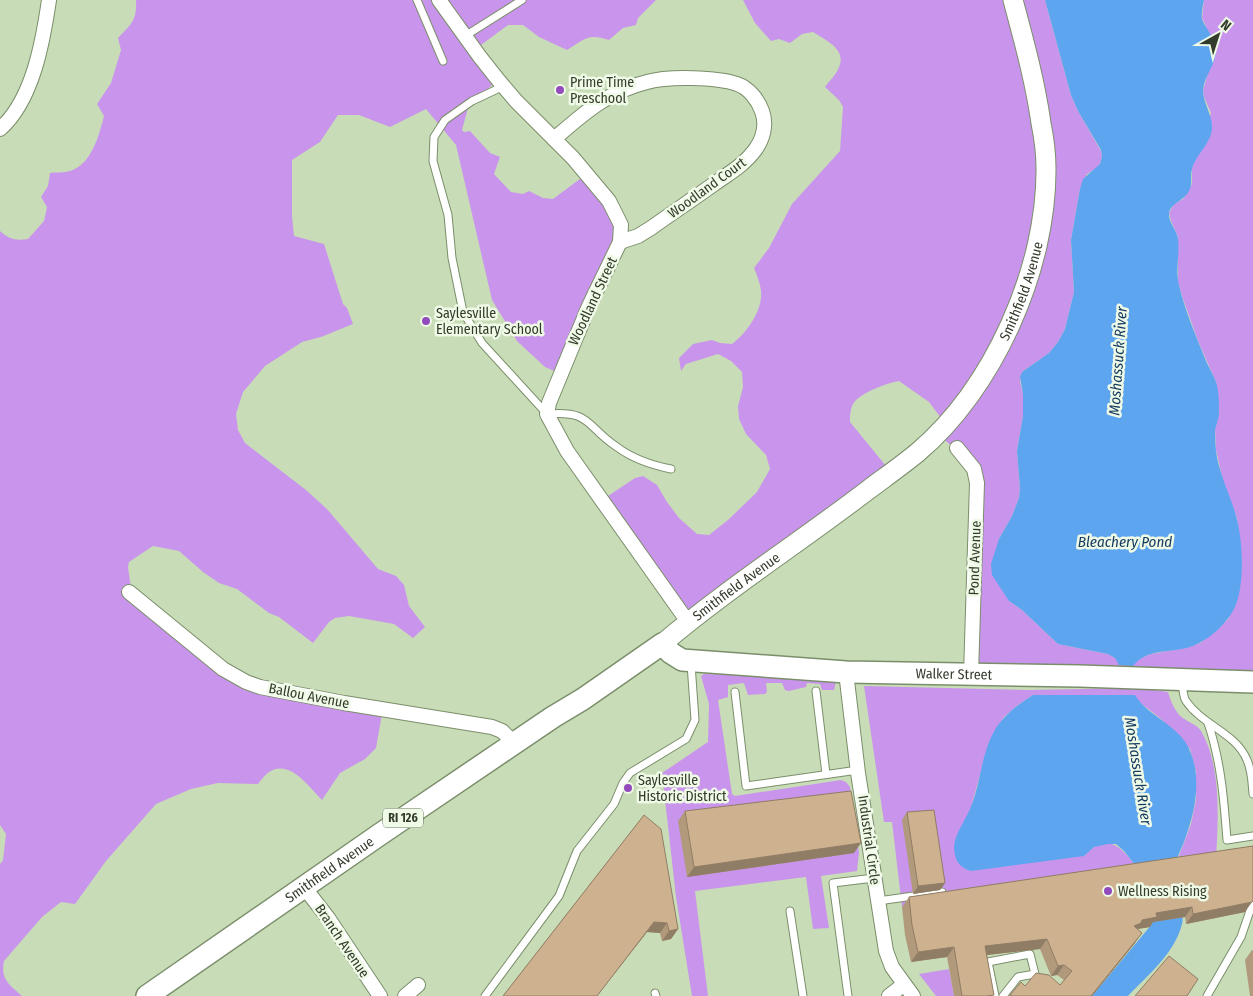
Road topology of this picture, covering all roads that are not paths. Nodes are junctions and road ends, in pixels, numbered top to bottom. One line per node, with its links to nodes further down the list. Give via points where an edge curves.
1 (49, 0): 9 (street, via 39,57 31,79 13,114)
2 (417, 0): 7 (lane)
3 (439, 0): 6 (street, Woodland Street)
4 (522, 0): 6 (lane)
5 (1013, 0): 16 (main road, Smithfield Avenue / RI 126, via 1037,96 1046,167 1043,214 1033,260 1019,305 999,346 963,406 917,453)
6 (464, 37): 8 (street, Woodland Street)
7 (443, 61)
8 (504, 86): 10 (street, Woodland Street); 12 (lane, via 472,101 445,120 434,136 433,161 448,215 452,258 463,312 482,343)
9 (0, 129)
10 (554, 139): 11 (street, Woodland Street, via 609,201 621,225); 11 (street, Woodland Court, via 605,98 647,82 669,78 716,80 738,84 750,91 764,118 764,129 761,141 748,158 652,228)
11 (620, 242): 12 (street, Woodland Street, via 589,306)
12 (547, 414): 14 (lane, via 577,415 631,456); 16 (street, via 567,451)
13 (957, 448): 20 (street, Pond Avenue, via 974,469 977,483)
14 (670, 469)
15 (129, 592): 26 (street, Ballou Avenue, via 223,669 246,682 344,703 492,727 502,731)
16 (688, 622): 17 (main road, Smithfield Avenue / RI 126)
17 (662, 644): 18 (main road, Walker Street, via 682,660); 26 (main road, Smithfield Avenue / RI 126)
18 (691, 661): 19 (main road, Walker Street); 42 (lane, via 695,720 686,738 630,773 614,804 577,851 559,896)
19 (846, 672): 20 (main road, Walker Street); 27 (street, Industrial Circle)
20 (971, 674): 21 (main road, Walker Street)
21 (1180, 679): 22 (main road, Walker Street); 25 (lane, via 1185,700)
22 (1253, 682)
23 (735, 692): 28 (lane, via 746,786)
24 (816, 692): 28 (lane)
25 (1208, 723): 29 (lane, via 1242,751 1251,773); 30 (lane, via 1224,790 1226,840)
26 (514, 743): 32 (main road, Smithfield Avenue / RI 126)
27 (858, 770): 28 (lane); 31 (street, Industrial Circle)
28 (826, 774)
29 (1253, 794)
30 (1253, 836)
31 (874, 878): 34 (street, Industrial Circle); 44 (lane, via 833,883)
32 (304, 887): 39 (main road, Smithfield Avenue / RI 126); 40 (street, Branch Avenue)
33 (949, 891): 34 (lane)
34 (878, 901): 38 (street, Industrial Circle, via 886,951)
35 (1253, 902): 49 (lane, via 1241,937)
36 (790, 911): 43 (lane)
37 (418, 985): 41 (street)
38 (903, 985): 45 (street); 46 (street, Industrial Circle)
39 (150, 995)
40 (380, 996)
41 (405, 996)
42 (485, 996)
43 (803, 996)
44 (848, 996)
45 (889, 996)
46 (913, 996)
47 (995, 996): 48 (lane, via 988,962 1030,954 1035,974 1018,977)
48 (1003, 996)
49 (1207, 996)

